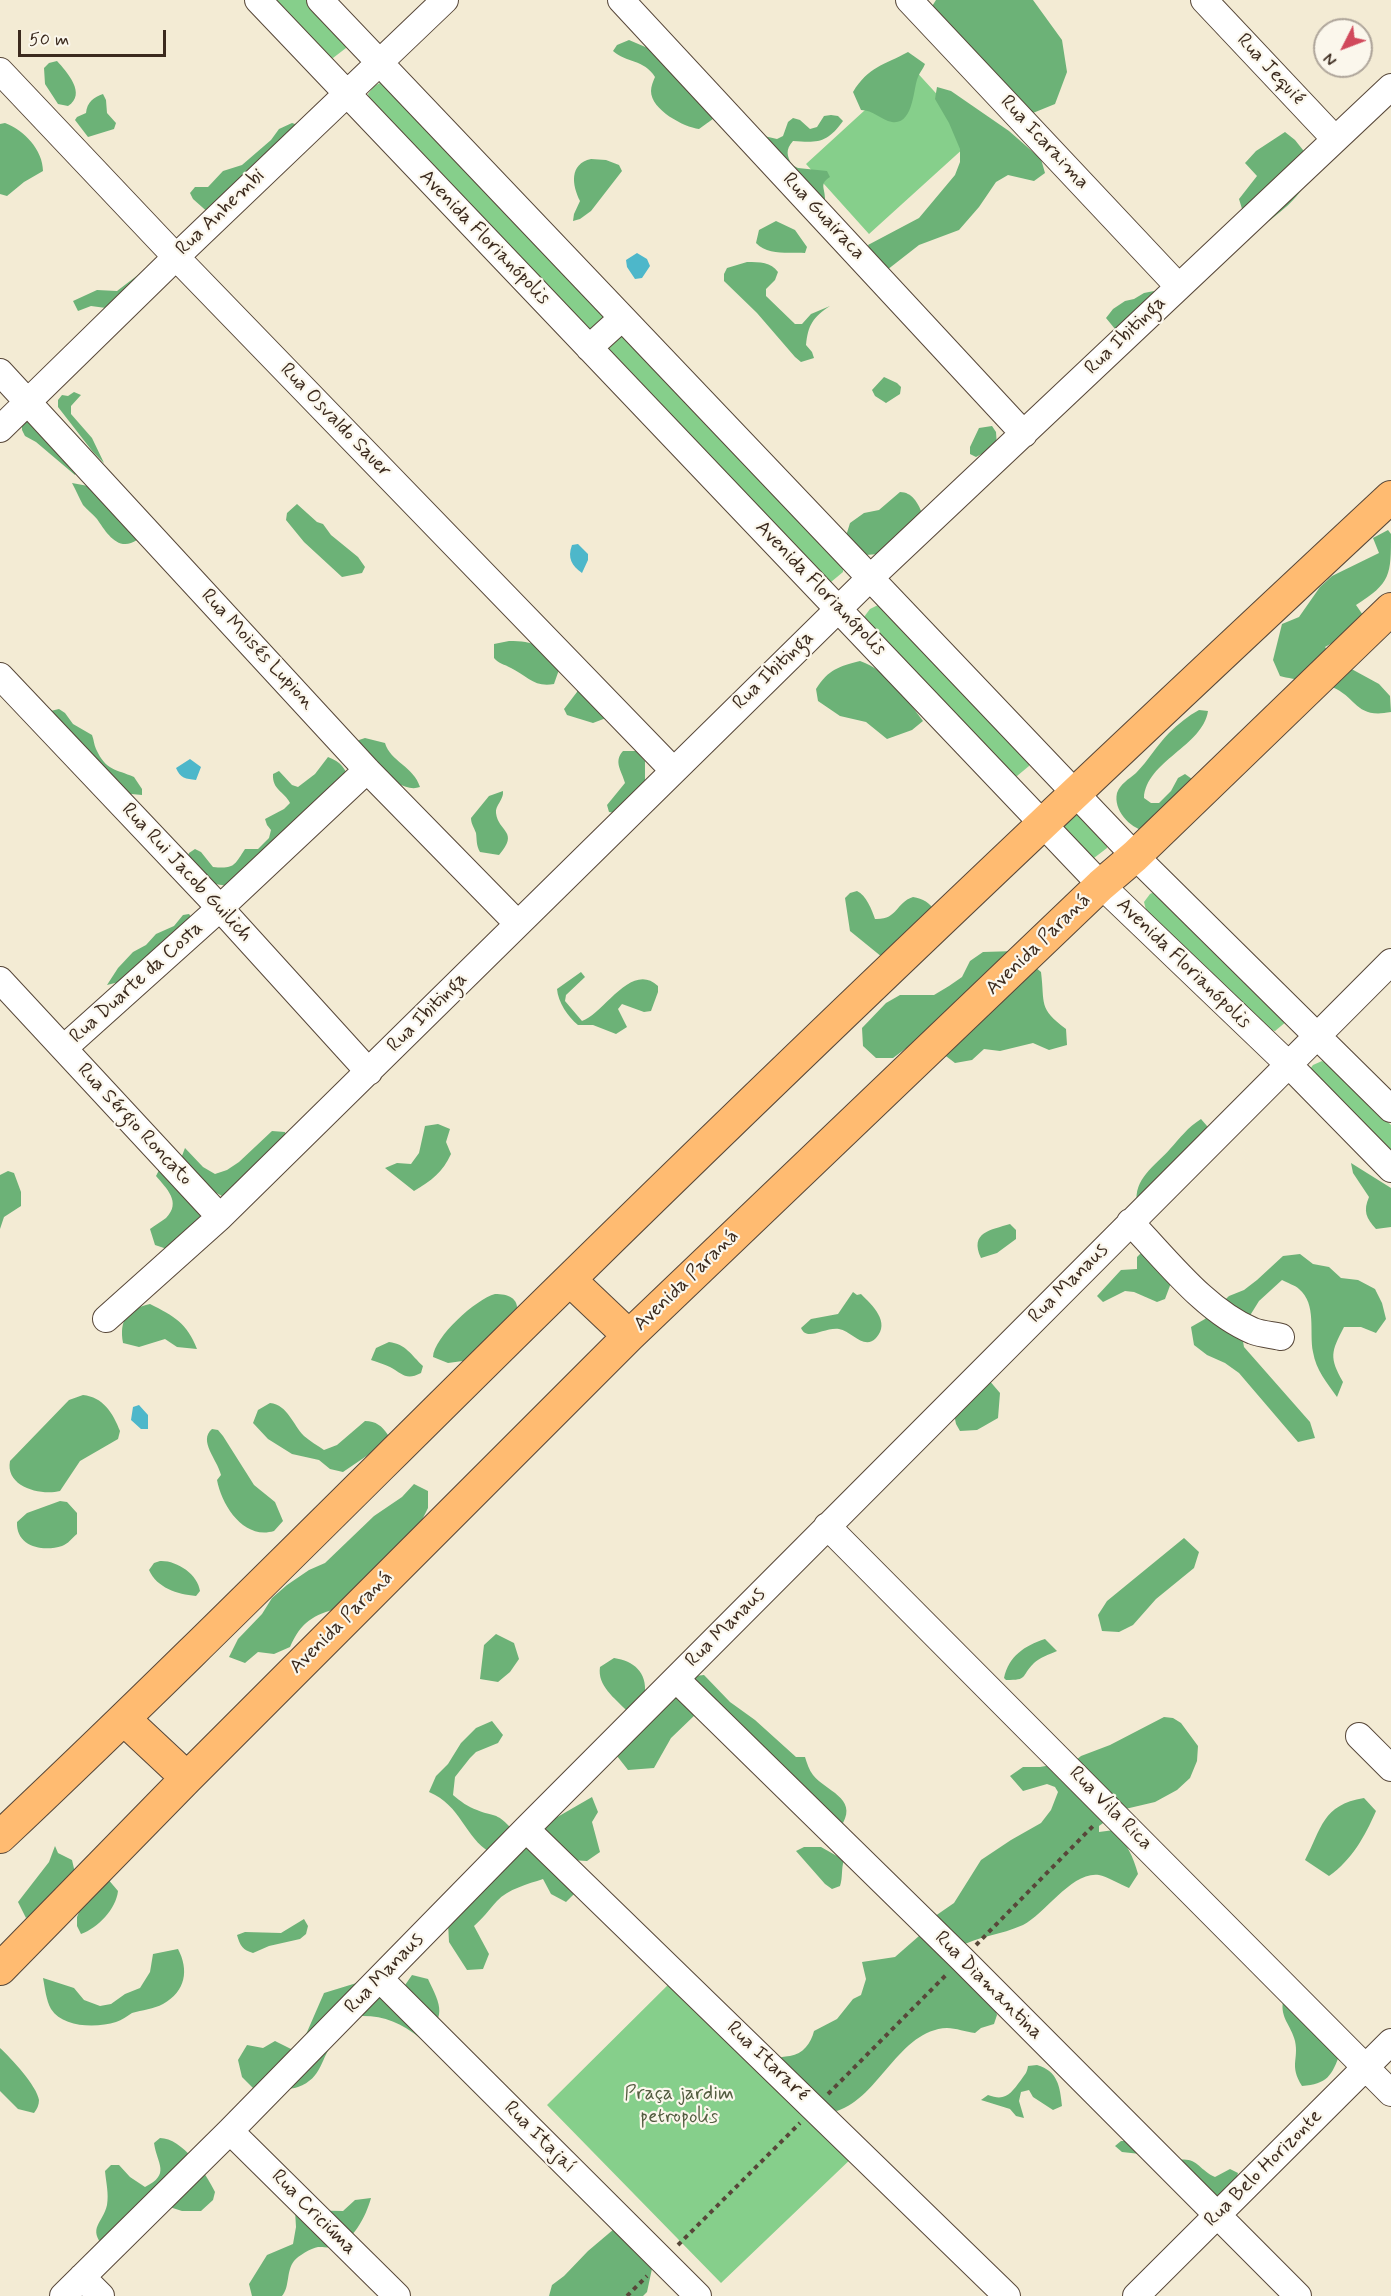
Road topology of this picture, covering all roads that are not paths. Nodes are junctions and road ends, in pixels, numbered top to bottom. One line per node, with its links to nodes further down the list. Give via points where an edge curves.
1 (258, 0): 10 (street, Avenida Florianópolis)
2 (320, 0): 7 (street)
3 (445, 0): 7 (street, Rua Anhembi)
4 (621, 0): 19 (street, Rua Guairaca)
5 (909, 0): 13 (street, Rua Icaraima)
6 (1204, 0): 11 (street, Rua Jequié)
7 (380, 63): 10 (street, Rua Anhembi); 14 (street)
8 (0, 71): 12 (street, Rua Osvaldo Sauer)
9 (1391, 87): 11 (street, Rua Ibitinga)
10 (346, 93): 12 (street, Rua Anhembi); 15 (street, Avenida Florianópolis)
11 (1335, 139): 13 (street, Rua Ibitinga)
12 (176, 256): 17 (street, Rua Anhembi); 26 (street, Rua Osvaldo Sauer)
13 (1178, 286): 19 (street, Rua Ibitinga)
14 (622, 318): 15 (street); 21 (street)
15 (589, 348): 22 (street, Avenida Florianópolis)
16 (0, 372): 17 (street, Rua Moisés Lupion)
17 (28, 401): 18 (street, Rua Anhembi); 25 (street, Rua Moisés Lupion)
18 (0, 429)
19 (1024, 434): 21 (street, Rua Ibitinga)
20 (1391, 496): 27 (main road)
21 (869, 579): 22 (street, Rua Ibitinga); 27 (street)
22 (839, 609): 26 (street, Rua Ibitinga); 28 (street, Avenida Florianópolis)
23 (1391, 609): 29 (main road, Avenida Paraná)
24 (0, 676): 31 (street, Rua Rui Jacob Guilich)
25 (367, 770): 31 (street, Rua Duarte da Costa); 32 (street, Rua Moisés Lupion)
26 (673, 770): 32 (street, Rua Ibitinga)
27 (1074, 792): 28 (main road); 29 (street)
28 (1042, 824): 30 (street, Avenida Florianópolis); 43 (main road)
29 (1135, 856): 30 (main road, Avenida Paraná); 35 (street)
30 (1101, 885): 37 (street, Avenida Florianópolis); 45 (main road, Avenida Paraná)
31 (220, 909): 36 (street, Rua Duarte da Costa); 38 (street, Rua Rui Jacob Guilich)
32 (518, 924): 38 (street, Rua Ibitinga)
33 (1391, 962): 35 (street, Rua Manaus)
34 (0, 980): 36 (street, Rua Sérgio Roncato)
35 (1316, 1035): 37 (street, Rua Manaus); 39 (street)
36 (64, 1048): 41 (street, Rua Sérgio Roncato)
37 (1287, 1064): 40 (street, Avenida Florianópolis); 42 (street, Rua Manaus)
38 (369, 1072): 41 (street, Rua Ibitinga)
39 (1391, 1109)
40 (1391, 1169)
41 (220, 1217): 44 (street, Rua Ibitinga)
42 (1130, 1222): 46 (street, via 1199,1294 1230,1319 1255,1332); 47 (street, Rua Manaus)
43 (570, 1280): 45 (main road); 49 (main road)
44 (106, 1319)
45 (629, 1336): 52 (main road, Avenida Paraná)
46 (1281, 1337)
47 (827, 1526): 48 (street, Rua Manaus); 58 (street, Rua Vila Rica)
48 (676, 1679): 53 (street, Rua Manaus); 61 (street, Rua Diamantina)
49 (125, 1720): 52 (main road); 54 (main road)
50 (1359, 1736): 51 (street)
51 (1391, 1768)
52 (187, 1778): 55 (main road, Avenida Paraná)
53 (526, 1829): 56 (street, Rua Manaus); 67 (street, Rua Itararé)
54 (0, 1837)
55 (0, 1969)
56 (380, 1979): 60 (street, Rua Manaus); 66 (street, Rua Itajaí)
57 (1391, 2042): 58 (street, Rua Belo Horizonte)
58 (1366, 2068): 59 (street, Rua Vila Rica); 61 (street, Rua Belo Horizonte)
59 (1391, 2093)
60 (230, 2131): 62 (street, Rua Manaus); 65 (street, Rua Criciúma)
61 (1217, 2216): 68 (street, Rua Belo Horizonte); 69 (street, Rua Diamantina)
62 (82, 2277): 63 (street, Rua Manaus); 64 (street)
63 (63, 2296)
64 (101, 2296)
65 (398, 2296)
66 (698, 2296)
67 (1007, 2296)
68 (1136, 2296)
69 (1298, 2296)

